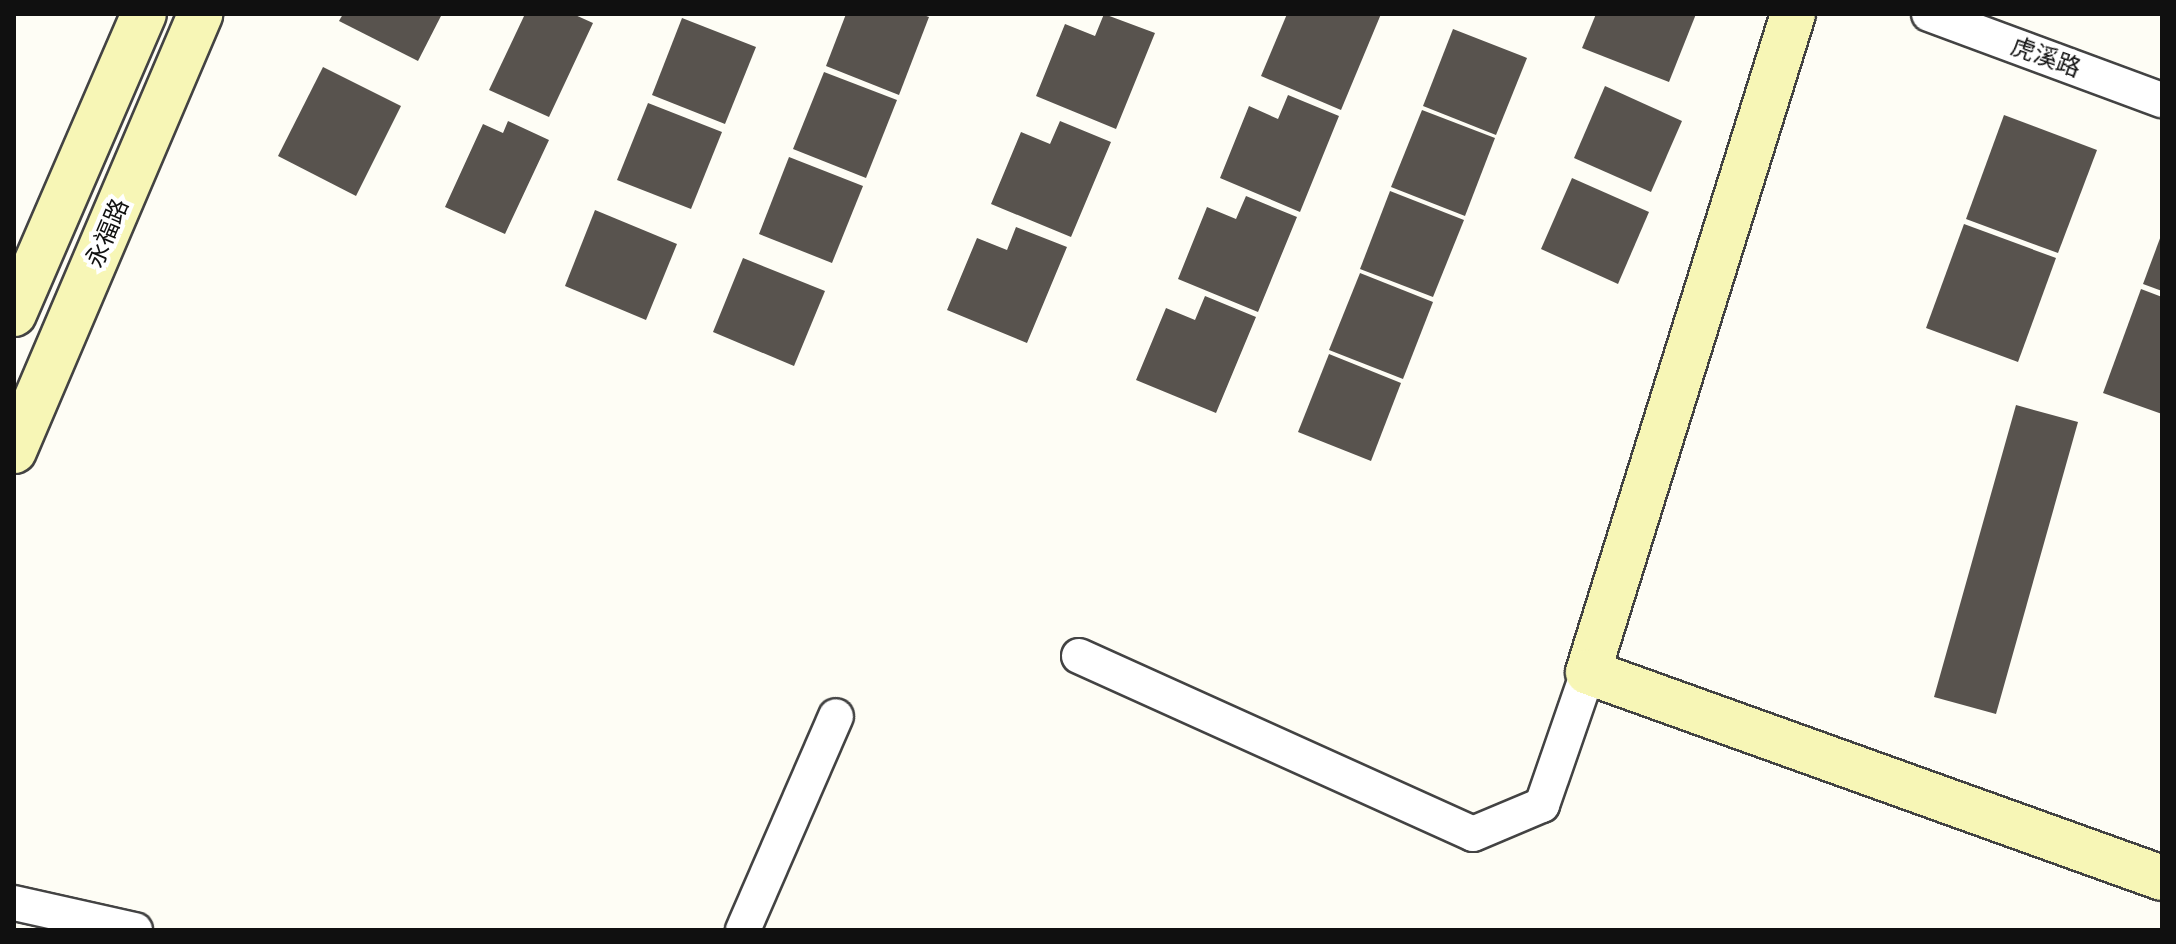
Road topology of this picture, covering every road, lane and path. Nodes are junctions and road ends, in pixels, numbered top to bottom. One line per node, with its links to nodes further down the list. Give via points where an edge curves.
1 (144, 14): 6 (street)
2 (200, 14): 7 (street, 永福路)
3 (1793, 14): 9 (street)
4 (1929, 14): 5 (street, 虎溪路)
5 (2162, 100)
6 (14, 314)
7 (14, 451)
8 (1079, 656): 9 (street, via 1473,834 1542,805)
9 (1588, 672): 11 (street)
10 (836, 716): 14 (street)
11 (2162, 878)
12 (14, 903): 13 (street)
13 (135, 930)
14 (743, 930)

